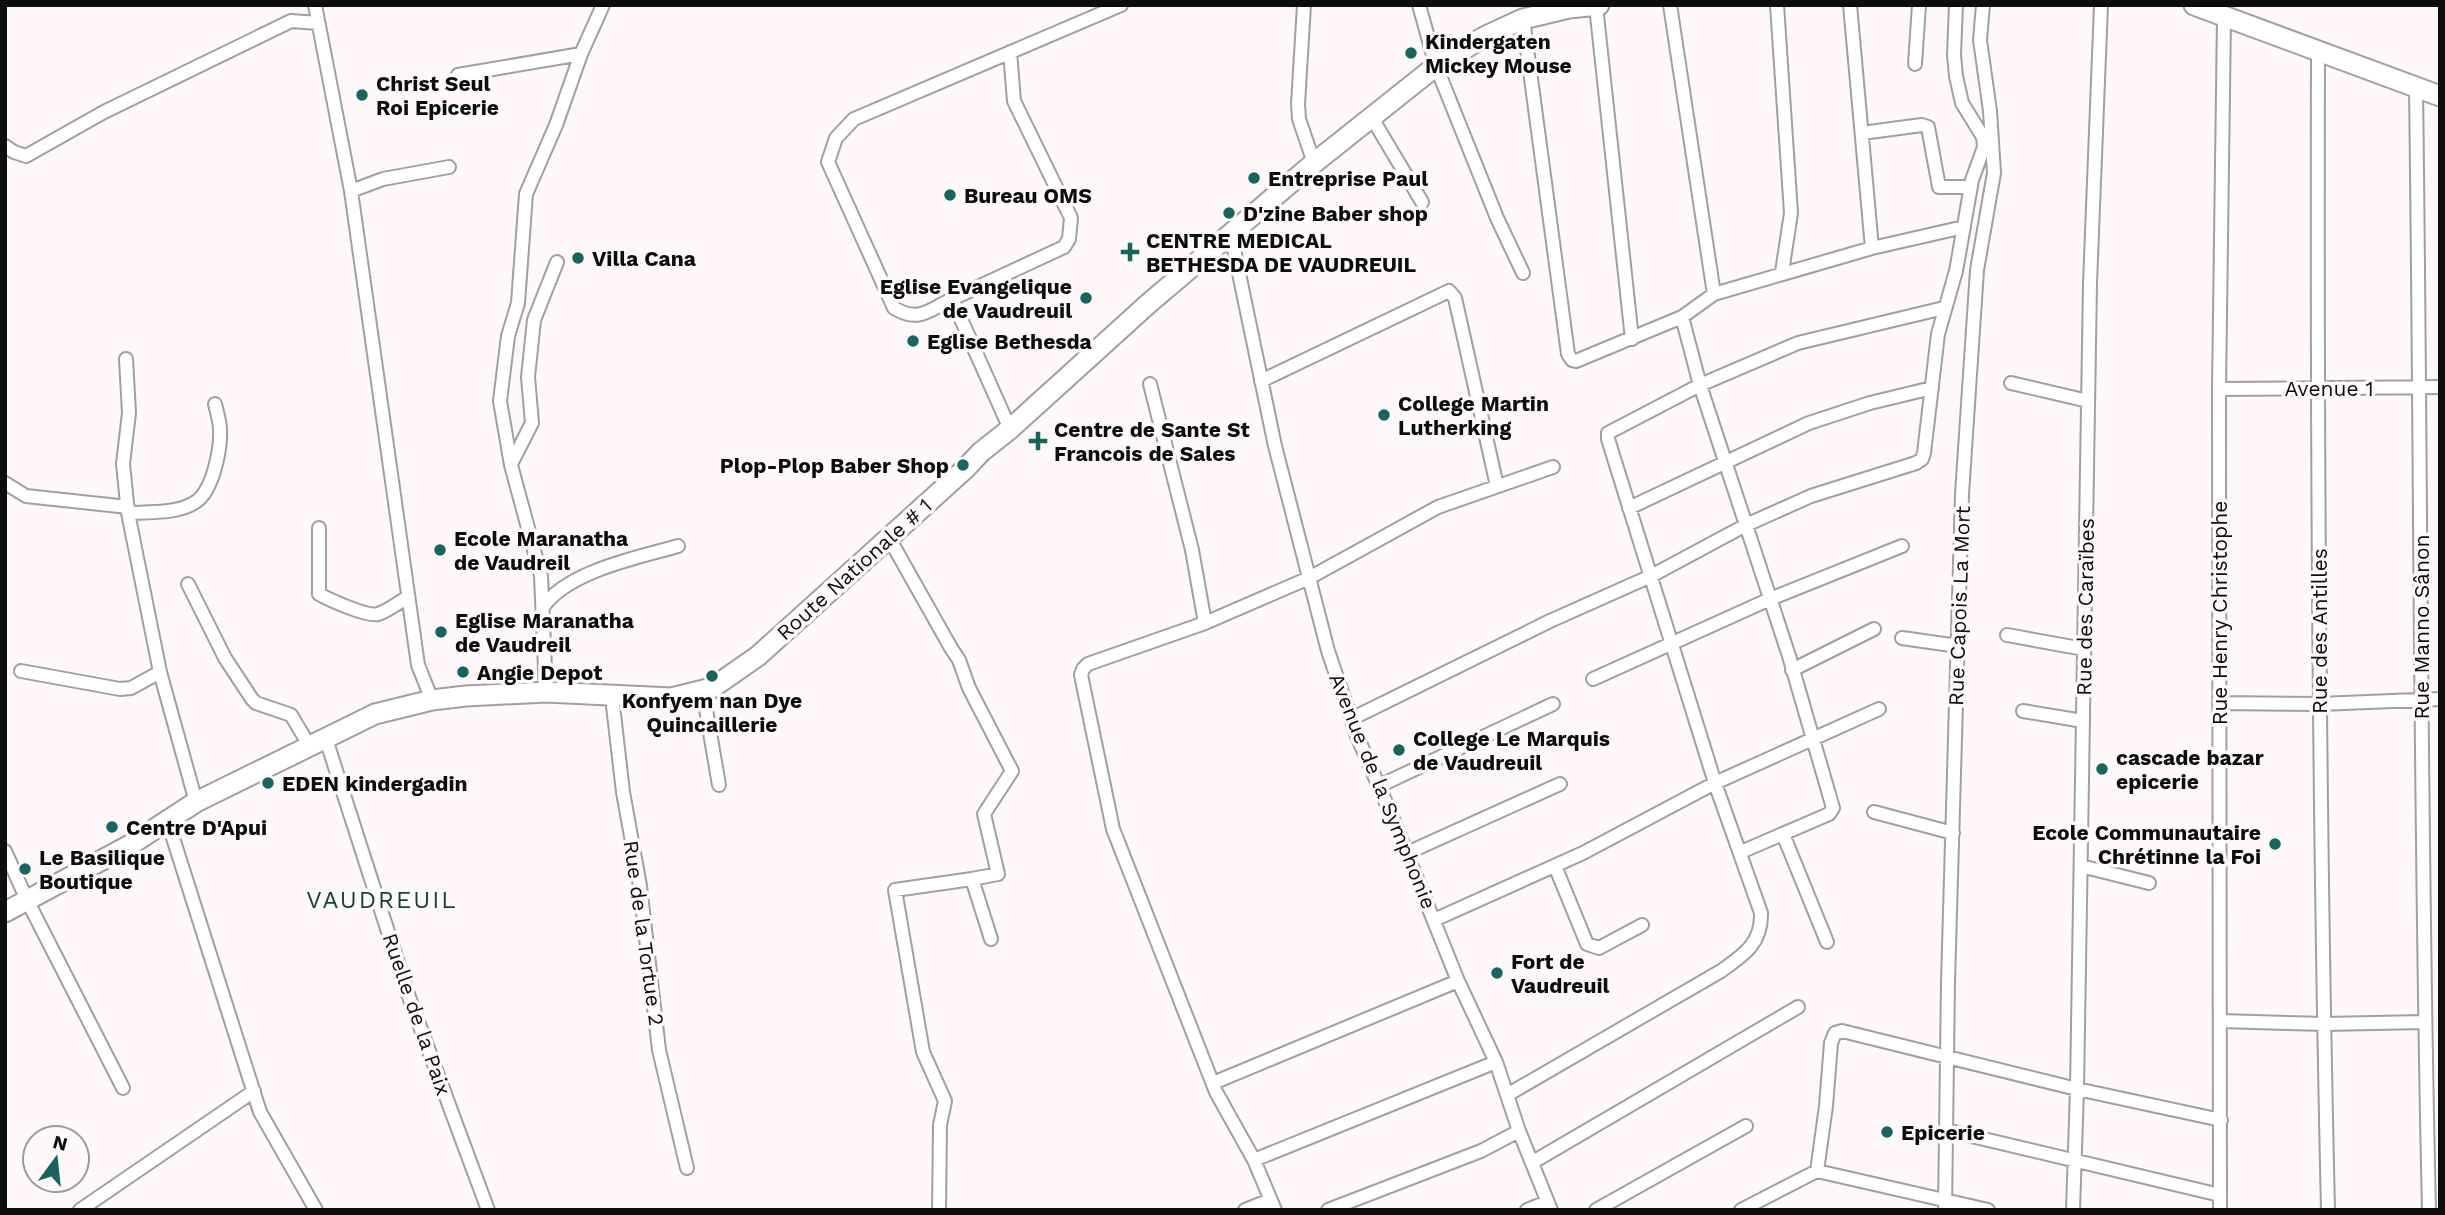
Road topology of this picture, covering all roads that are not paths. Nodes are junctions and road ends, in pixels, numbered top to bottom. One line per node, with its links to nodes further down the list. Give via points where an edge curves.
1 (315, 5): 18 (street)
2 (603, 5): 21 (street)
3 (1121, 5): 19 (street)
4 (1304, 5): 30 (street, via 1298,104)
5 (1419, 5): 23 (street)
6 (1670, 5): 41 (street)
7 (1776, 5): 39 (street, via 1791,213)
8 (1850, 5): 28 (street)
9 (1919, 5): 22 (street)
10 (1955, 5): 32 (street, via 1956,76 1962,103 1983,137 1984,147)
11 (1983, 5): 82 (street, Rue Capois La Mort, via 1980,40 1994,173 1977,270 1962,494)
12 (2101, 5): 56 (street, Rue des Caraïbes)
13 (2194, 5): 16 (main road)
14 (1597, 6): 15 (main road, Route Nationale # 1); 45 (street)
15 (1569, 7): 17 (main road, Route Nationale # 1)
16 (2224, 17): 20 (main road); 55 (street, Rue Henry Christophe)
17 (1523, 19): 23 (main road, Route Nationale # 1); 45 (street, via 1569,358 1576,361)
18 (318, 23): 29 (street, via 291,21 104,112 26,156); 33 (street)
19 (1010, 52): 42 (street, via 1014,102 1071,218 1069,239 1064,247); 42 (street, via 854,119 836,138 828,162 894,308 916,316)
20 (2318, 52): 25 (main road); 53 (street, Rue des Antilles)
21 (580, 54): 24 (street); 60 (street, via 526,194 518,303 508,336 500,401)
22 (1915, 64)
23 (1436, 66): 27 (main road, Route Nationale # 1); 40 (street)
24 (458, 75)
25 (2416, 87): 26 (main road); 54 (street, Rue Manno Sânon)
26 (2440, 96)
27 (1372, 118): 30 (main road, Route Nationale # 1); 34 (street)
28 (1862, 133): 32 (street, via 1928,127 1939,187); 37 (street)
29 (5, 146)
30 (1314, 163): 36 (main road, Route Nationale # 1)
31 (449, 167): 33 (street, via 383,179)
32 (1971, 187): 35 (street)
33 (351, 191): 74 (street)
34 (1422, 202)
35 (1964, 227): 37 (street); 43 (street)
36 (1231, 234): 47 (street, Avenue de la Symphonie); 58 (main road, Route Nationale # 1)
37 (1872, 248): 39 (street)
38 (557, 262): 60 (street, via 534,320 528,377 532,423)
39 (1782, 272): 41 (street)
40 (1523, 273)
41 (1714, 294): 44 (street)
42 (952, 299): 58 (street)
43 (1944, 309): 50 (street, via 1798,343); 52 (street)
44 (1682, 317): 45 (street); 50 (street)
45 (1632, 339)
46 (126, 359): 65 (street, via 129,412 123,464)
47 (1261, 381): 63 (street, via 1449,291 1455,298); 72 (street, Avenue de la Symphonie)
48 (2011, 383): 56 (street)
49 (1150, 384): 77 (street, via 1192,550)
50 (1700, 385): 59 (street); 64 (street, via 1608,433)
51 (2440, 387): 54 (street, Avenue 1)
52 (1932, 388): 59 (street, via 1809,423); 66 (street, via 1922,459 1811,496)
53 (2317, 388): 54 (street, Avenue 1); 55 (street, Avenue 1); 96 (street, Rue des Antilles)
54 (2420, 388): 93 (street, Rue Manno Sânon)
55 (2219, 389): 94 (street, Rue Henry Christophe)
56 (2088, 401): 83 (street, Rue des Caraïbes)
57 (215, 404): 65 (street, via 219,448 210,482 198,500 179,508)
58 (1010, 429): 68 (main road, Route Nationale # 1)
59 (1725, 463): 64 (street); 66 (street)
60 (511, 465): 76 (street, via 541,576)
61 (1553, 467): 63 (street)
62 (5, 483): 65 (street, via 26,496)
63 (1497, 486): 72 (street, via 1438,507)
64 (1629, 508): 71 (street)
65 (128, 510): 86 (street)
66 (1746, 525): 71 (street); 75 (street)
67 (319, 528): 74 (street, via 319,594 373,615)
68 (890, 538): 89 (main road, Route Nationale # 1, via 758,656); 117 (street, via 960,660 969,688 1012,771 985,814 998,874)
69 (678, 546): 76 (street, via 567,585)
70 (1902, 546): 75 (street)
71 (1651, 576): 81 (street); 99 (street)
72 (1310, 578): 77 (street); 99 (street, Avenue de la Symphonie)
73 (188, 584): 102 (street, Ruelle de la Paix, via 252,699 290,715)
74 (408, 597): 92 (street, via 418,665)
75 (1770, 599): 81 (street); 84 (street)
76 (543, 607): 88 (street)
77 (1205, 623): 132 (street, via 1088,664 1082,675 1113,829)
78 (1874, 629): 84 (street)
79 (2007, 635): 83 (street)
80 (1902, 638): 82 (street)
81 (1673, 643): 87 (street); 104 (street)
82 (1958, 646): 110 (street, Rue Capois La Mort)
83 (2084, 649): 100 (street, Rue des Caraïbes)
84 (1792, 670): 101 (street)
85 (22, 671): 86 (street, via 120,689)
86 (160, 672): 107 (street)
87 (1593, 679)
88 (546, 692): 90 (main road, Route Nationale # 1); 92 (main road, Route Nationale # 1)
89 (703, 692): 90 (main road, Route Nationale # 1, via 671,698); 105 (street)
90 (612, 697): 144 (street, Rue de la Tortue 2, via 659,1050)
91 (2440, 699): 93 (street)
92 (432, 700): 102 (main road, Route Nationale # 1, via 375,714)
93 (2421, 700): 96 (street); 128 (street, Rue Manno Sânon)
94 (2219, 703): 96 (street); 127 (street, Rue Henry Christophe)
95 (1553, 704): 106 (street)
96 (2320, 704): 129 (street, Rue des Antilles)
97 (1879, 709): 101 (street)
98 (2023, 711): 100 (street)
99 (1351, 719): 106 (street, Avenue de la Symphonie)
100 (2083, 721): 116 (street, Rue des Caraïbes)
101 (1814, 740): 104 (street); 111 (street, via 1832,812)
102 (317, 741): 107 (main road, Route Nationale # 1); 152 (street, Ruelle de la Paix)
103 (1559, 783): 114 (street)
104 (1715, 783): 113 (street); 115 (street)
105 (719, 785)
106 (1379, 786): 114 (street, Avenue de la Symphonie)
107 (196, 802): 109 (main road, Route Nationale # 1)
108 (1874, 812): 110 (street)
109 (167, 819): 119 (main road, Route Nationale # 1, via 130,845); 135 (street)
110 (1953, 833): 130 (street, Rue Capois La Mort)
111 (1783, 834): 113 (street); 124 (street)
112 (5, 852): 119 (street)
113 (1741, 852): 136 (street, via 1762,925 1743,956)
114 (1407, 853): 121 (street, Avenue de la Symphonie)
115 (1555, 866): 121 (street); 122 (street, via 1591,947 1599,948)
116 (2081, 866): 118 (street); 134 (street, Rue des Caraïbes)
117 (972, 879): 123 (street); 153 (street, via 895,890 923,1052 945,1101 940,1125)
118 (2149, 883)
119 (27, 900): 120 (main road, Route Nationale # 1); 133 (street)
120 (5, 912)
121 (1434, 920): 125 (street, Avenue de la Symphonie)
122 (1642, 925)
123 (991, 939)
124 (1827, 942)
125 (1458, 981): 131 (street, Avenue de la Symphonie); 132 (street)
126 (1798, 1007): 142 (street)
127 (2220, 1021): 129 (street); 137 (street, Rue Henry Christophe)
128 (2424, 1022): 129 (street); 163 (street, Rue Manno Sânon)
129 (2324, 1024): 162 (street, Rue des Antilles)
130 (1949, 1056): 134 (street); 140 (street, Rue Capois La Mort); 145 (street, via 1835,1033)
131 (1496, 1062): 136 (street, Avenue de la Symphonie); 141 (street)
132 (1213, 1083): 141 (street)
133 (123, 1088)
134 (2077, 1089): 137 (street); 143 (street, Rue des Caraïbes)
135 (254, 1091): 150 (street); 151 (street, via 260,1112)
136 (1507, 1095): 139 (street, Avenue de la Symphonie)
137 (2221, 1120): 146 (street, Rue Henry Christophe)
138 (1746, 1126): 157 (street)
139 (1519, 1130): 142 (street, Avenue de la Symphonie); 155 (street, via 1481,1151)
140 (1946, 1130): 143 (street); 148 (street, Rue Capois La Mort)
141 (1254, 1160): 147 (street)
142 (1533, 1162): 149 (street, Avenue de la Symphonie)
143 (2074, 1162): 146 (street); 160 (street, Rue des Caraïbes)
144 (687, 1168)
145 (1817, 1171): 148 (street); 158 (street)
146 (2220, 1195): 161 (street, Rue Henry Christophe)
147 (1273, 1205): 154 (street)
148 (1945, 1205): 159 (street)
149 (1549, 1206): 156 (street)
150 (80, 1210)
151 (316, 1210)
152 (488, 1210)
153 (939, 1210)
154 (1245, 1210)
155 (1328, 1210)
156 (1527, 1210)
157 (1596, 1210)
158 (1741, 1210)
159 (1988, 1210)
160 (2073, 1210)
161 (2220, 1210)
162 (2328, 1210)
163 (2429, 1210)

